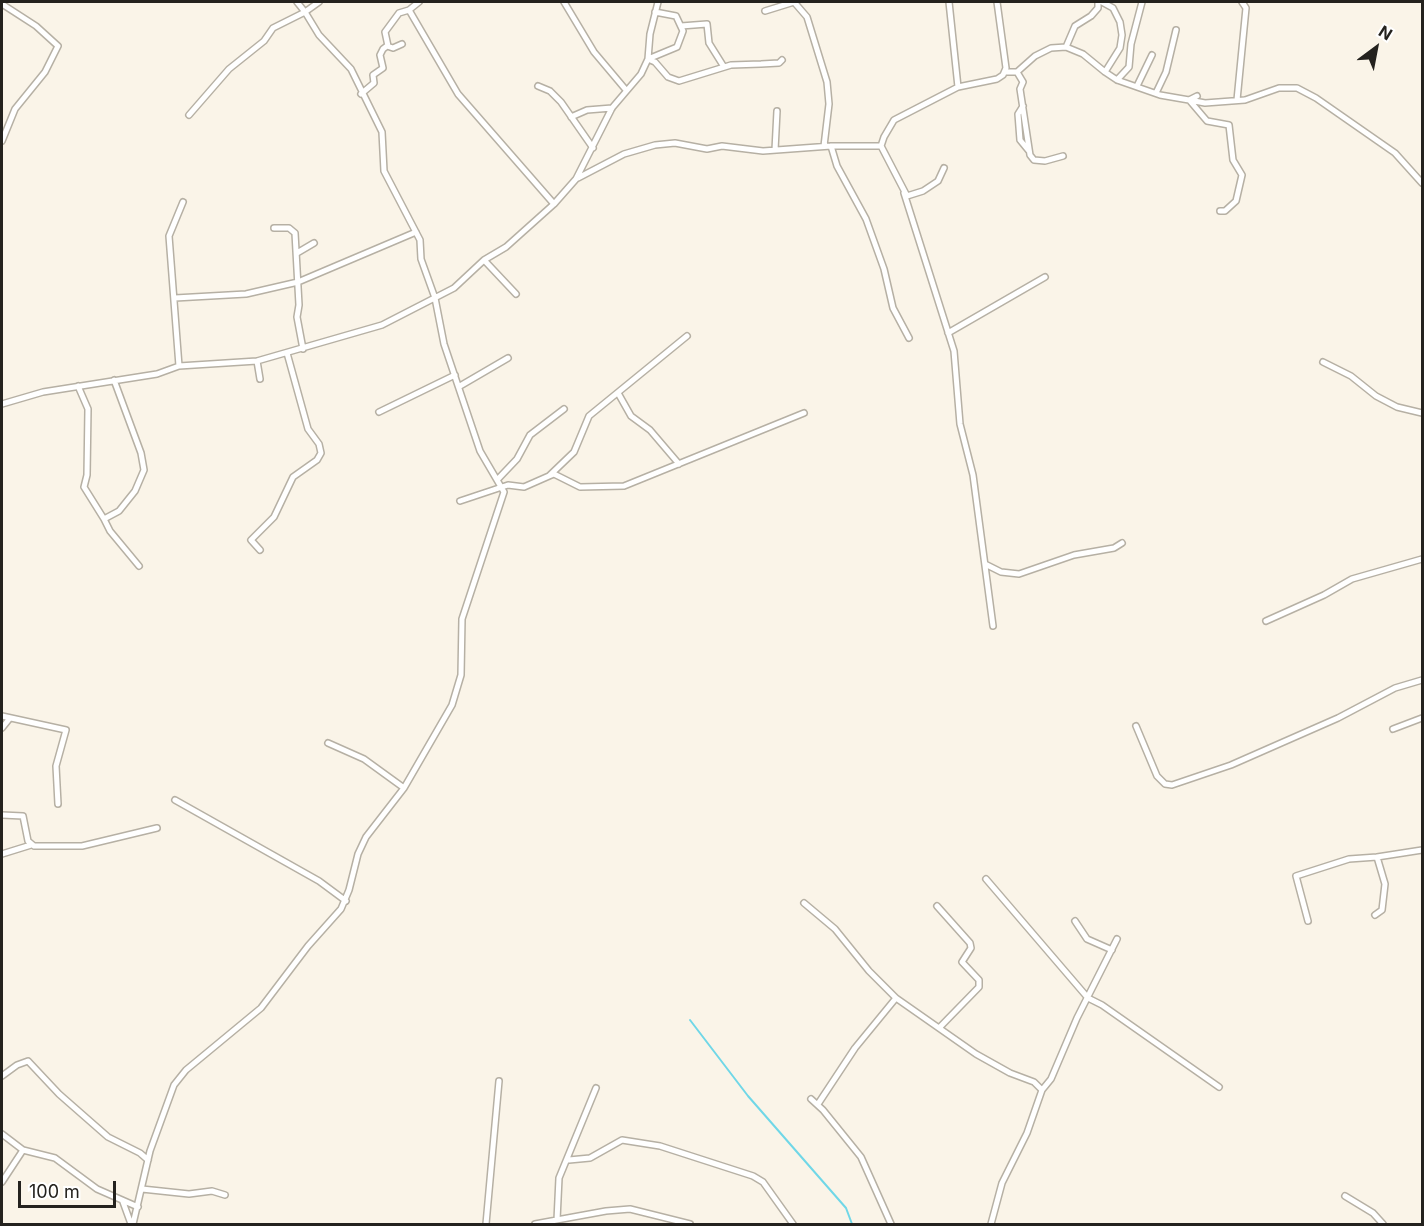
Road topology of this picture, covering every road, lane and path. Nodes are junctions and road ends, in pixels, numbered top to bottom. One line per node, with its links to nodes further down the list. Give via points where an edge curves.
1 (297, 2): 15 (street)
2 (319, 2): 15 (street)
3 (419, 2): 13 (street)
4 (564, 2): 33 (street, via 594,52)
5 (658, 2): 16 (street)
6 (949, 2): 32 (street)
7 (997, 2): 26 (street)
8 (1098, 2): 21 (street, via 1091,16 1075,26)
9 (1102, 2): 28 (street, via 1113,8 1122,35 1120,48)
10 (1142, 2): 29 (street, via 1129,67)
11 (1242, 2): 38 (street, via 1246,8)
12 (2, 4): 43 (street, via 58,46 45,72 15,109)
13 (409, 10): 20 (street, via 399,14 385,32); 55 (street, via 458,94)
14 (765, 11): 44 (street, via 794,2 807,17 827,82 829,104)
15 (305, 12): 35 (street, via 319,35 351,69); 41 (street, via 273,28 264,41 229,69)
16 (655, 12): 17 (street, via 676,16); 23 (street)
17 (681, 26): 23 (street, via 677,47); 25 (street, via 707,24 709,43)
18 (1176, 30): 34 (street, via 1166,72)
19 (402, 44): 20 (street)
20 (388, 46): 35 (street, via 380,55 382,68 373,75 374,83)
21 (1066, 47): 27 (street, via 1051,48 1035,56); 28 (street, via 1083,54)
22 (1152, 56): 31 (street)
23 (648, 59): 25 (street, via 668,77 679,81); 33 (street)
24 (782, 60): 25 (street)
25 (724, 66)
26 (1005, 72): 27 (street); 32 (street, via 997,79)
27 (1017, 72): 49 (street, via 1023,82 1023,106 1018,114 1020,140 1034,160)
28 (1104, 72): 29 (street)
29 (1117, 80): 31 (street)
30 (538, 86): 42 (street, via 550,92)
31 (1137, 86): 34 (street)
32 (958, 87): 46 (street, via 894,120)
33 (626, 90): 39 (street)
34 (1156, 93): 37 (street)
35 (361, 94): 58 (street, via 382,132 384,171)
36 (1197, 96): 37 (street)
37 (1189, 100): 38 (street); 56 (street, via 1207,121 1229,125 1233,160 1242,175 1236,201)
38 (1238, 100): 52 (street, via 1280,88 1297,88 1395,153)
39 (612, 108): 42 (street, via 587,110); 47 (street)
40 (777, 111): 48 (street)
41 (189, 115)
42 (571, 117): 47 (street)
43 (2, 141)
44 (824, 146): 45 (street); 48 (street)
45 (831, 146): 46 (street); 69 (street, via 837,166 866,219 885,268 893,308)
46 (881, 146): 53 (street)
47 (593, 148): 51 (street)
48 (775, 150): 51 (street, via 655,145 624,154)
49 (1063, 156)
50 (944, 168): 53 (street, via 938,181 923,191 907,196)
51 (576, 179): 55 (street)
52 (1422, 183)
53 (904, 193): 67 (street)
54 (183, 201): 65 (street, via 169,236)
55 (554, 204): 61 (street, via 506,247)
56 (1220, 211)
57 (274, 228): 60 (street, via 290,228 296,233)
58 (416, 232): 63 (street); 66 (street)
59 (314, 243): 60 (street)
60 (297, 253): 63 (street)
61 (484, 260): 64 (street); 66 (street, via 454,288)
62 (1045, 277): 67 (street)
63 (298, 282): 65 (street, via 246,294); 70 (street, via 297,317)
64 (516, 294)
65 (175, 298): 75 (street)
66 (435, 298): 70 (street, via 382,325); 76 (street)
67 (948, 333): 96 (street, via 954,351 960,424 973,475)
68 (687, 336): 81 (street)
69 (909, 338)
70 (303, 349): 71 (street)
71 (287, 353): 73 (street); 94 (street, via 308,429 321,453 294,477 274,516 251,540)
72 (508, 358): 80 (street)
73 (257, 361): 75 (street); 77 (street)
74 (1323, 362): 85 (street, via 1351,376 1376,396)
75 (179, 366): 78 (street, via 157,374)
76 (455, 375): 80 (street); 84 (street)
77 (260, 379)
78 (114, 380): 79 (street); 92 (street, via 144,471 119,511)
79 (78, 386): 82 (street); 92 (street, via 88,408 84,487)
80 (459, 386): 89 (street, via 480,451)
81 (618, 393): 87 (street, via 631,416 650,430); 88 (street, via 589,417 574,452)
82 (2, 404)
83 (564, 409): 89 (street, via 531,435 517,459)
84 (379, 412)
85 (1422, 412)
86 (804, 413): 87 (street)
87 (679, 465): 88 (street, via 624,486 580,488 554,474)
88 (549, 476): 90 (street, via 524,487)
89 (498, 479): 90 (street)
90 (502, 488): 91 (street); 108 (street, via 502,503 462,619 460,682 433,741)
91 (460, 501)
92 (104, 519): 97 (street)
93 (1122, 543): 96 (street, via 1019,574 1000,572)
94 (260, 550)
95 (1422, 559): 98 (street, via 1352,579)
96 (985, 564): 99 (street)
97 (139, 566)
98 (1266, 621)
99 (993, 626)
100 (1422, 680): 104 (street, via 1395,688 1231,765 1172,785 1157,776)
101 (2, 716): 102 (street)
102 (9, 718): 105 (street); 110 (street, via 66,730 56,766)
103 (1422, 718): 106 (street)
104 (1136, 726)
105 (2, 728)
106 (1393, 729)
107 (328, 743): 108 (street, via 364,759)
108 (404, 788): 118 (street, via 366,837)
109 (175, 800): 118 (street, via 319,881)
110 (58, 804)
111 (2, 815): 113 (street, via 23,816)
112 (157, 828): 113 (street, via 82,846)
113 (31, 845): 115 (street)
114 (1422, 850): 116 (street)
115 (2, 854)
116 (1377, 857): 121 (street, via 1385,884 1382,910); 123 (street, via 1349,859 1296,876)
117 (986, 879): 127 (street)
118 (346, 901): 138 (street, via 261,1008 181,1076 166,1102)
119 (804, 903): 126 (street, via 835,929 868,971)
120 (937, 906): 128 (street, via 970,943 962,962 979,981 979,987)
121 (1375, 915)
122 (1075, 921): 125 (street, via 1087,939)
123 (1308, 921)
124 (1117, 939): 125 (street)
125 (1112, 950): 127 (street)
126 (896, 998): 128 (street); 135 (street, via 855,1048)
127 (1088, 998): 131 (street); 133 (street, via 1051,1079)
128 (940, 1027): 133 (street, via 976,1054 1034,1082)
129 (2, 1076): 138 (street, via 28,1061 108,1137)
130 (499, 1082): 148 (street)
131 (1219, 1087)
132 (596, 1088): 139 (street)
133 (1042, 1090): 153 (street, via 1027,1133 1002,1183)
134 (811, 1099): 135 (street)
135 (818, 1104): 152 (street, via 861,1157)
136 (2, 1134): 137 (street)
137 (23, 1150): 140 (street); 144 (street, via 55,1158 97,1189)
138 (148, 1160): 141 (street)
139 (569, 1160): 146 (street, via 559,1178); 151 (street, via 590,1158 622,1140 660,1146 753,1176 763,1182)
140 (2, 1182)
141 (142, 1189): 142 (street); 145 (street)
142 (225, 1194)
143 (1345, 1196): 154 (street)
144 (123, 1202): 145 (street); 147 (street)
145 (138, 1207): 147 (street)
146 (556, 1220): 149 (street); 150 (street, via 630,1209)
147 (132, 1224)
148 (486, 1224)
149 (535, 1224)
150 (690, 1224)
151 (794, 1224)
152 (891, 1224)
153 (991, 1224)
154 (1383, 1224)

